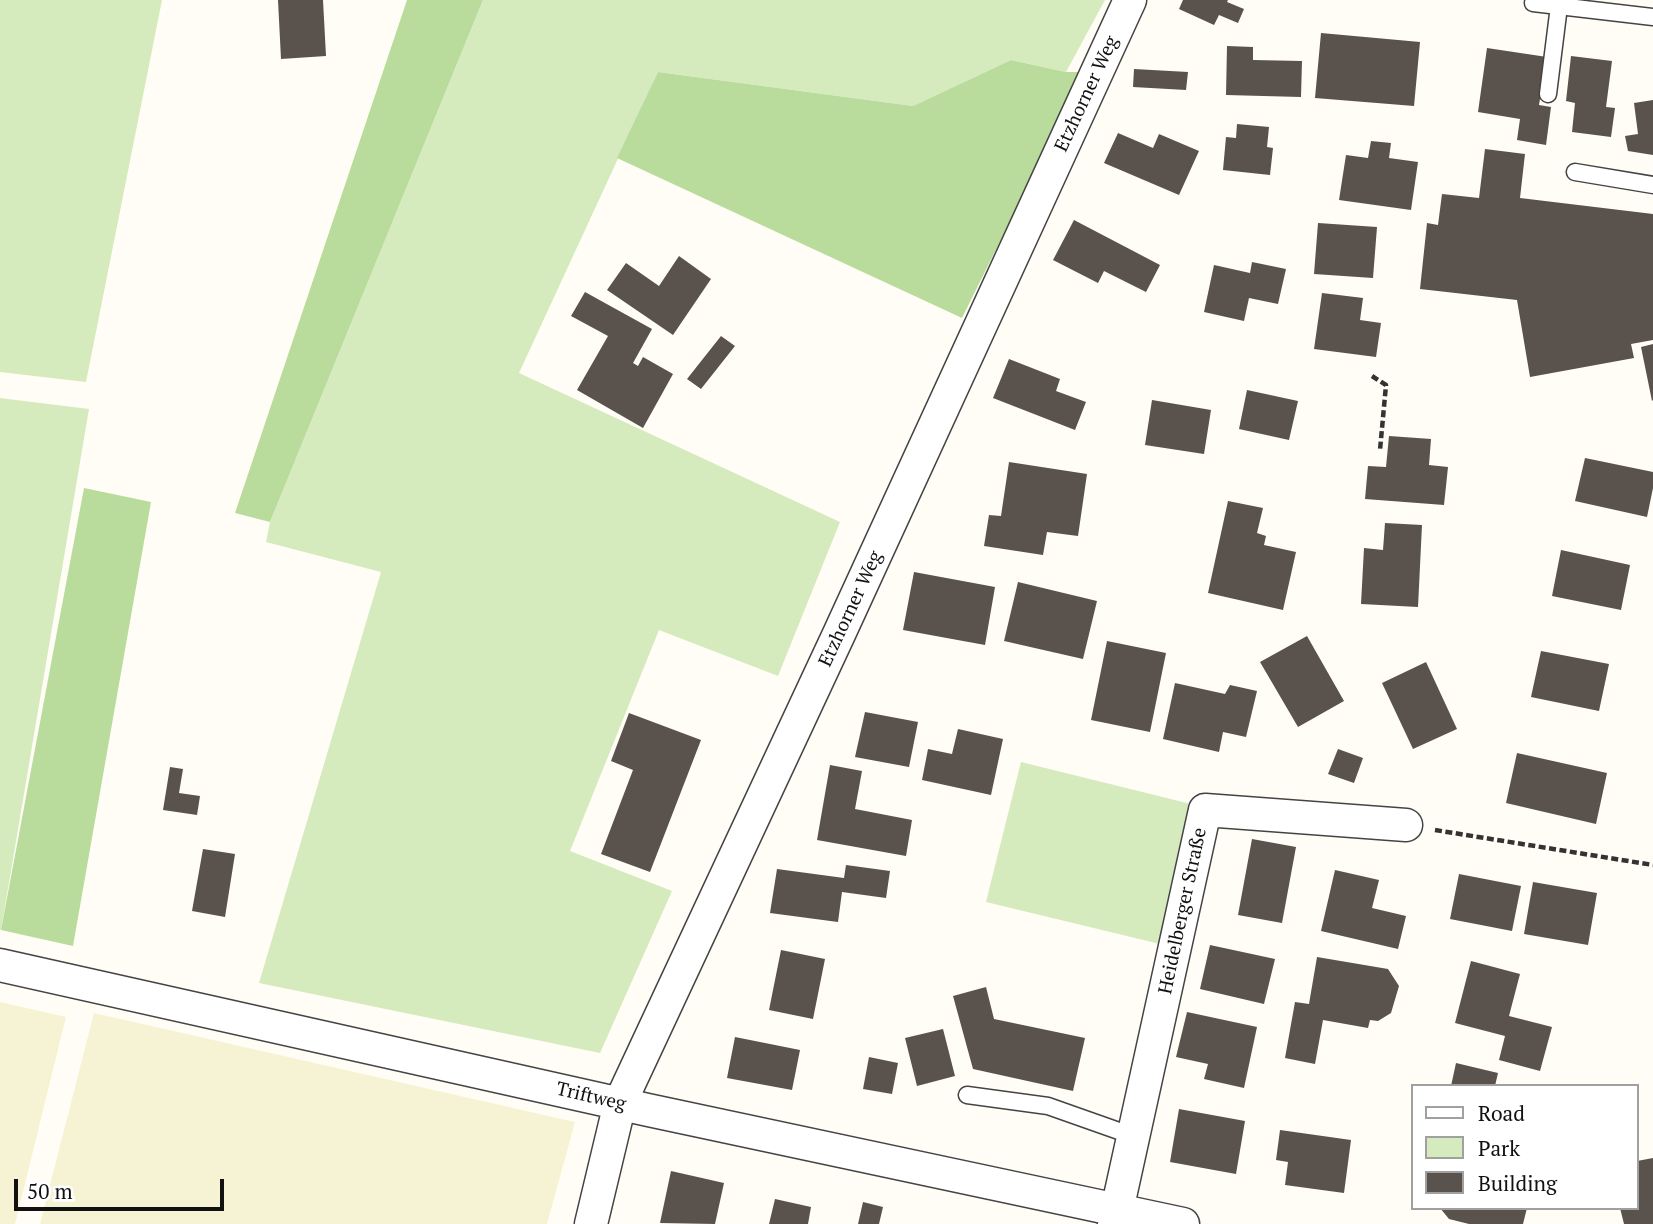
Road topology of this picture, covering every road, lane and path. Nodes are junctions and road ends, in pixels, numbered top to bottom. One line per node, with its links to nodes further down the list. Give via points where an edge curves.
1 (1130, 0): 14 (street, Etzhorner Weg)
2 (1533, 3): 3 (lane)
3 (1559, 6): 4 (lane); 5 (lane)
4 (1653, 16)
5 (1548, 94)
6 (1574, 172): 7 (lane)
7 (1653, 185)
8 (1372, 376): 9 (path, via 1386,385)
9 (1380, 450)
10 (1406, 825): 11 (path); 15 (street, Heidelberger Straße, via 1205,810)
11 (1653, 865)
12 (0, 965): 14 (street, Triftweg)
13 (967, 1095): 15 (lane, via 1048,1105)
14 (620, 1103): 16 (street, Triftweg); 17 (street, Etzhorner Weg)
15 (1133, 1136): 16 (street, Heidelberger Straße)
16 (1116, 1216): 18 (street, Triftweg)
17 (591, 1224)
18 (1183, 1224)

